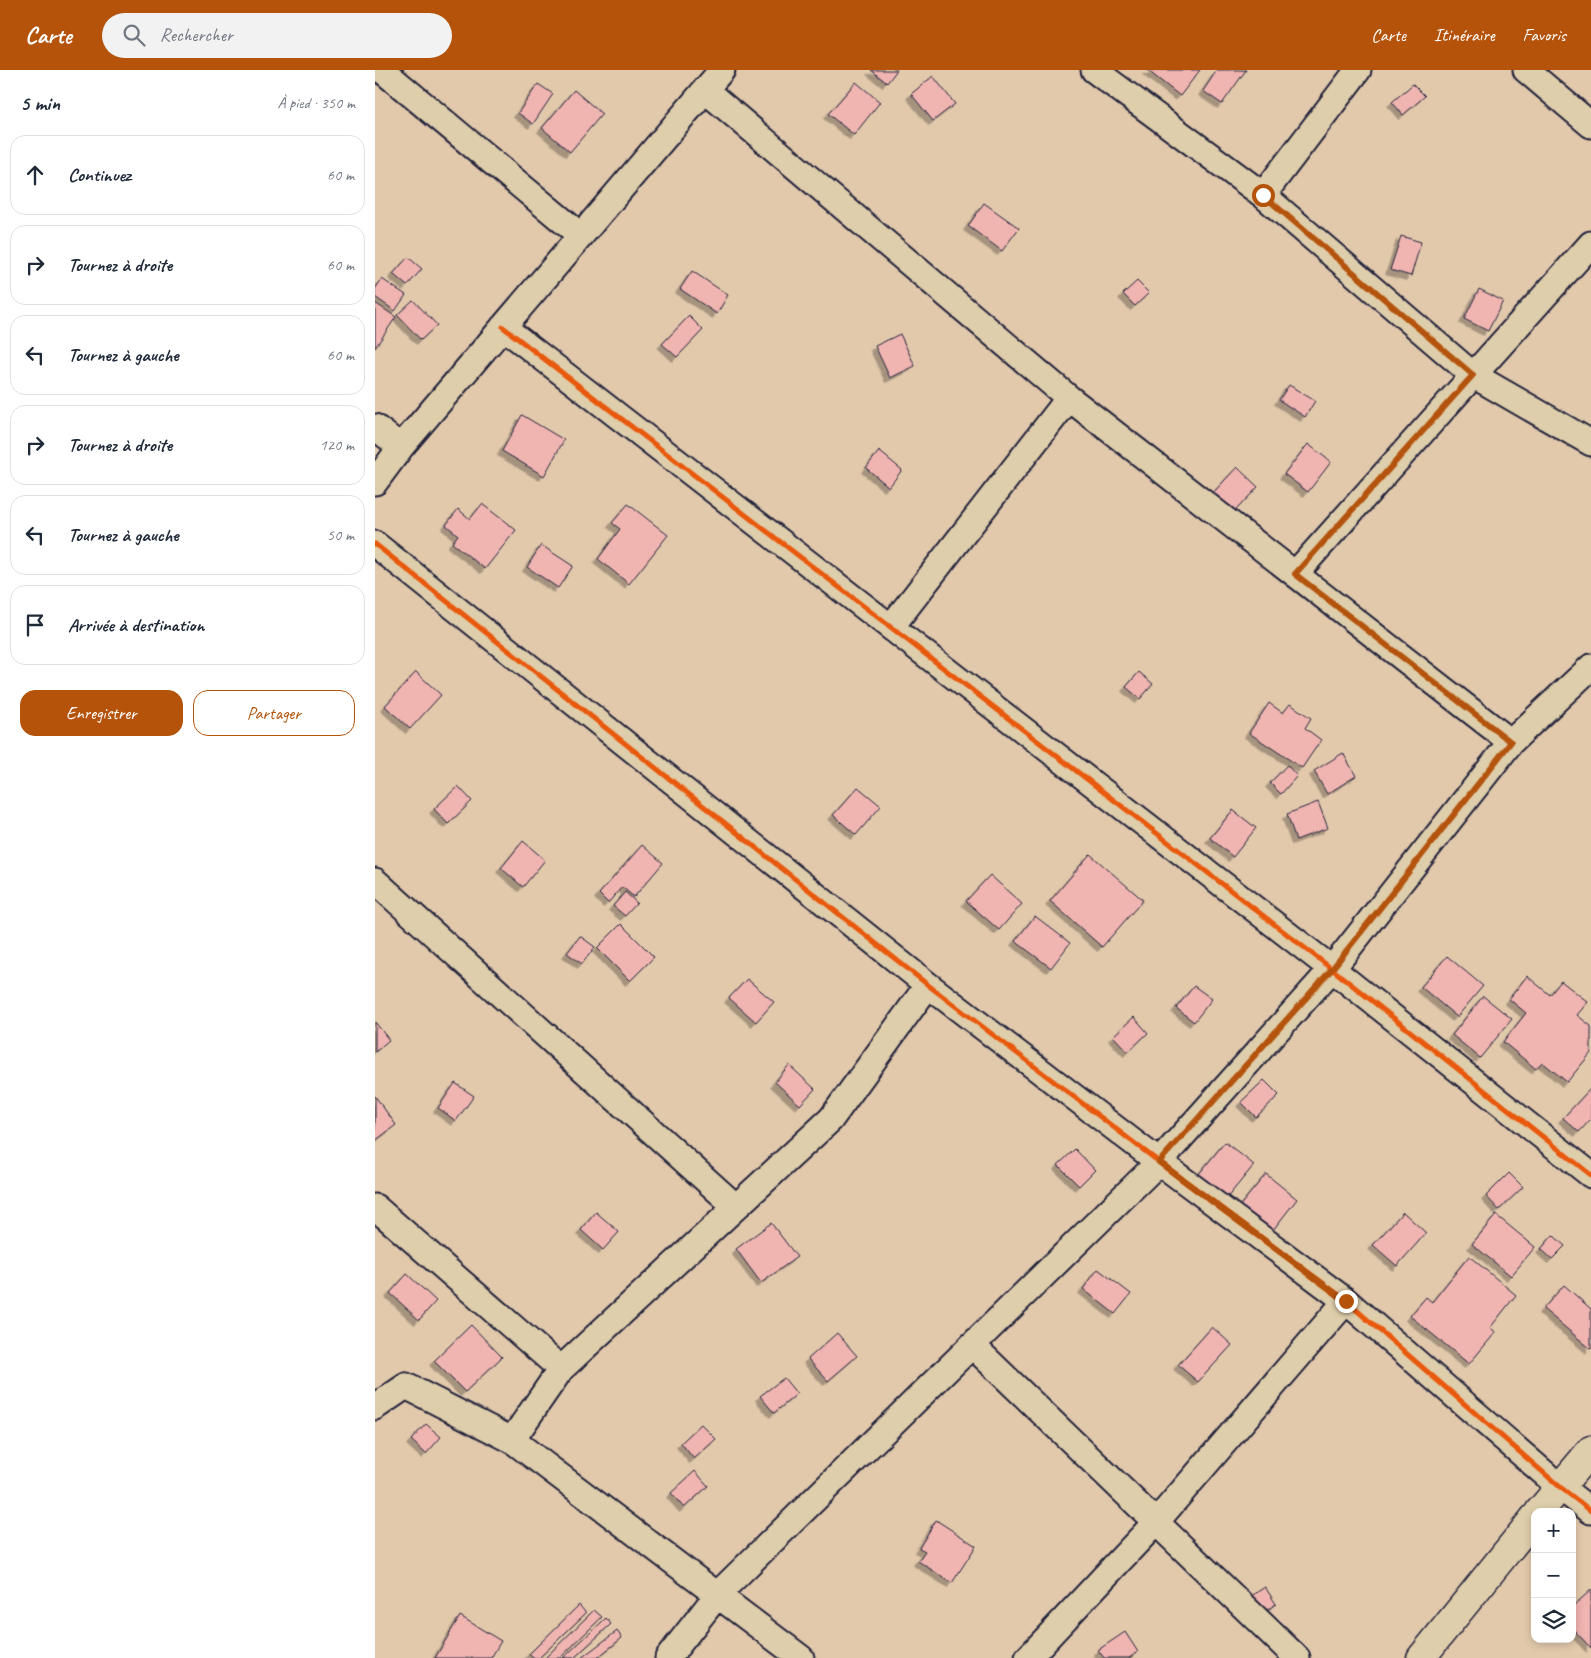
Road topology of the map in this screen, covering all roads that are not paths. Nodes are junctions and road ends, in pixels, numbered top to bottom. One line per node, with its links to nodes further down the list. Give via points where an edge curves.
1 (382, 70): 9 (street)
2 (722, 70): 6 (street)
3 (1094, 70): 8 (street)
4 (1358, 70): 8 (street)
5 (1526, 70): 7 (street)
6 (705, 90): 9 (street); 13 (street)
7 (1591, 125)
8 (1263, 195): 12 (street)
9 (581, 236): 11 (street)
10 (1591, 244): 12 (street)
11 (503, 327): 16 (street); 20 (street)
12 (1473, 375): 15 (street); 19 (street)
13 (1069, 398): 19 (street); 20 (street)
14 (375, 427): 16 (street)
15 (1591, 442)
16 (401, 447): 17 (street)
17 (375, 482)
18 (375, 544): 25 (street)
19 (1295, 574): 22 (street)
20 (891, 628): 24 (street)
21 (1591, 667): 22 (street)
22 (1511, 742): 24 (street)
23 (375, 881): 28 (street)
24 (1332, 969): 26 (street); 27 (street)
25 (928, 985): 26 (street); 28 (street, via 831,1119)
26 (1159, 1162): 30 (street); 31 (street)
27 (1591, 1175)
28 (736, 1207): 32 (street)
29 (375, 1208): 32 (street)
30 (1346, 1301): 36 (street); 39 (street)
31 (971, 1345): 39 (street); 41 (street)
32 (561, 1369): 34 (street)
33 (375, 1407): 34 (street, via 406,1386)
34 (512, 1440): 41 (street)
35 (1591, 1450): 36 (street)
36 (1559, 1487): 37 (street); 38 (street)
37 (1542, 1508)
38 (1591, 1511)
39 (1156, 1522): 44 (street); 45 (street)
40 (1531, 1522): 46 (street)
41 (718, 1594): 42 (street); 43 (street)
42 (668, 1658)
43 (801, 1658)
44 (1028, 1658)
45 (1297, 1658)
46 (1421, 1658)

